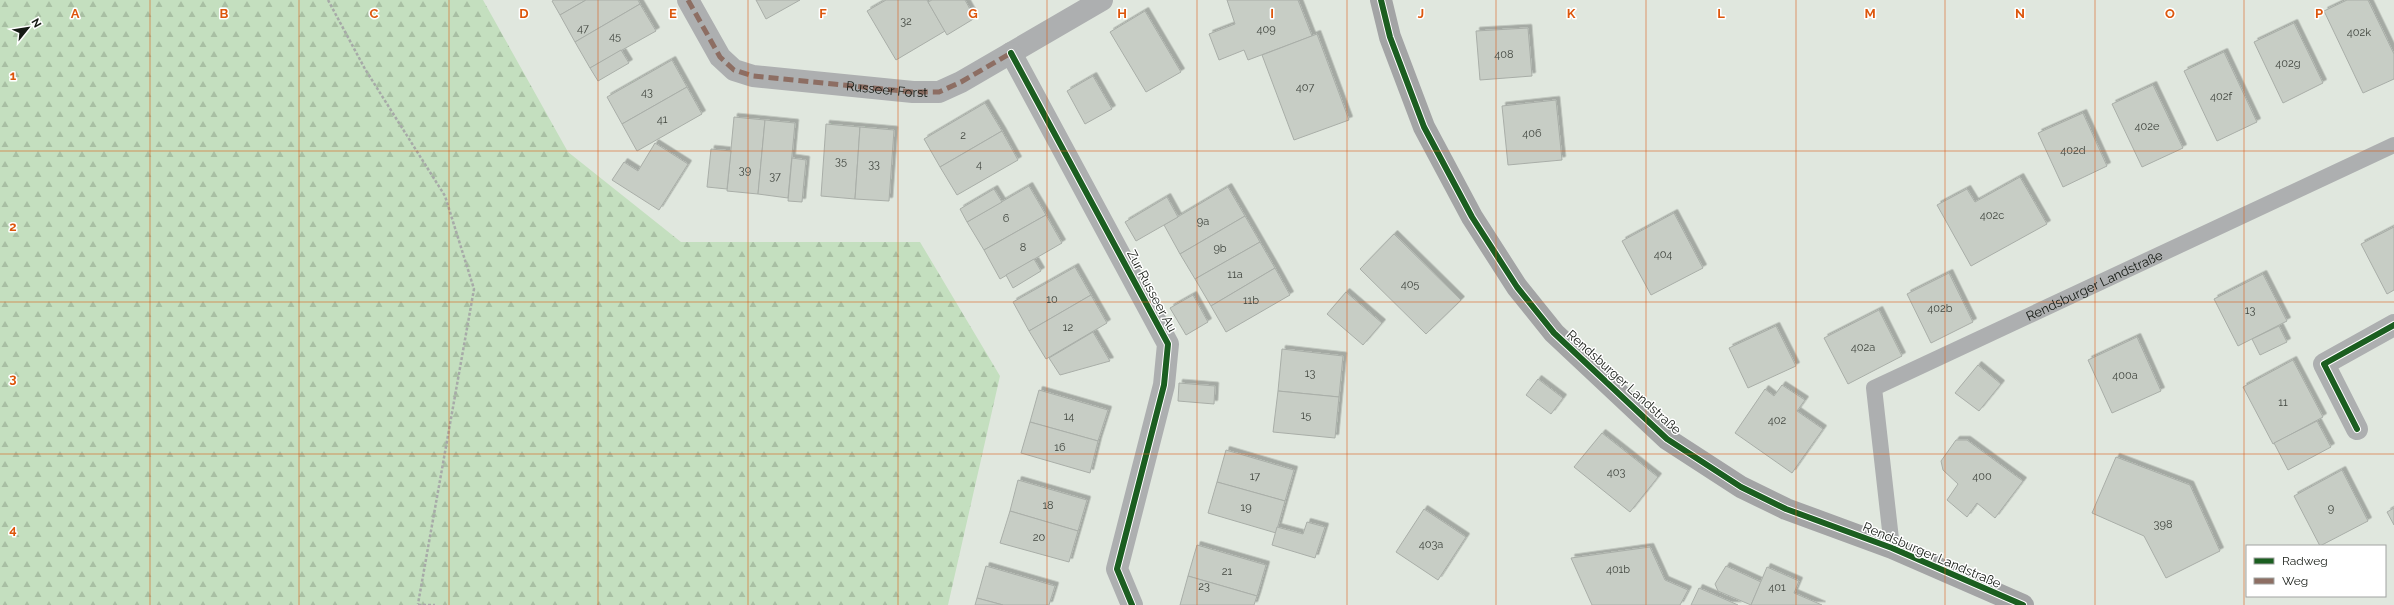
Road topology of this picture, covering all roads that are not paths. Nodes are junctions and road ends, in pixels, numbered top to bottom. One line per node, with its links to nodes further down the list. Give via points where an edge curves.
1 (688, 0): 4 (street, Russeer Forst, via 720,58 734,70 753,76 913,92 939,92)
2 (1102, 0): 4 (street, Russeer Forst)
3 (1381, 0): 8 (street, Rendsburger Landstraße, via 1390,37 1424,127 1472,217 1517,287 1554,333 1667,439 1741,487 1786,509)
4 (1012, 53): 9 (street, Zur Russeer Au, via 1168,344 1164,385 1117,570)
5 (2394, 145): 8 (lane, Rendsburger Landstraße, via 1874,388)
6 (2394, 325): 7 (street, via 2324,364)
7 (2357, 429)
8 (1892, 548): 10 (street, Rendsburger Landstraße)
9 (1132, 605)
10 (2023, 605)

